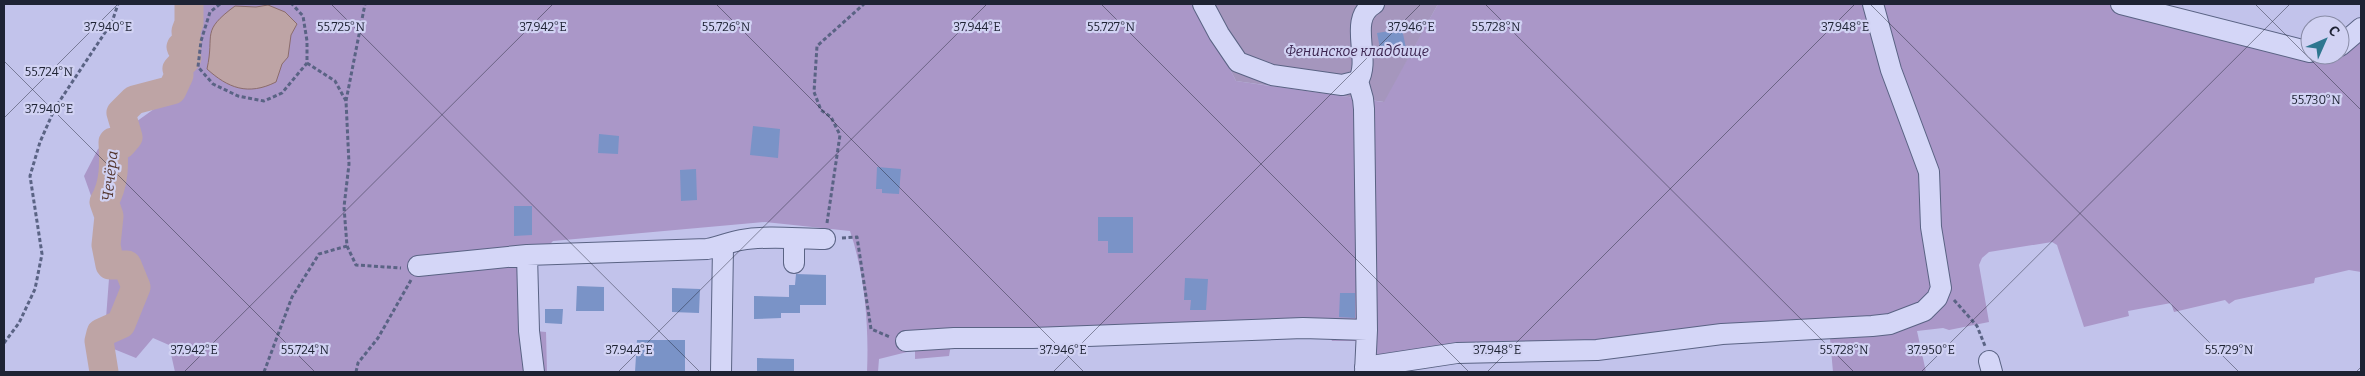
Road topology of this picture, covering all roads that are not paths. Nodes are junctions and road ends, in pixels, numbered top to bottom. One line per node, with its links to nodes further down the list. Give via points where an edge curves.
1 (1204, 4): 8 (lane, via 1238,62 1272,75 1342,85)
2 (1374, 4): 8 (lane, via 1362,17 1363,72)
3 (1873, 4): 17 (lane, via 1891,70 1929,172 1930,227 1941,279 1941,288 1932,305 1910,318 1890,324 1722,334 1597,350 1457,352)
4 (2121, 4): 7 (lane)
5 (2361, 28): 6 (lane)
6 (2350, 37)
7 (2300, 49)
8 (1358, 81): 15 (lane, via 1364,109)
9 (794, 239): 10 (lane); 11 (lane, via 740,240); 13 (lane)
10 (825, 239)
11 (723, 247): 12 (lane); 19 (lane)
12 (527, 255): 14 (lane); 18 (lane, via 529,331)
13 (794, 263)
14 (418, 266)
15 (1367, 330): 16 (lane, via 1303,328); 17 (lane)
16 (906, 341)
17 (1365, 370)
18 (534, 372)
19 (721, 372)

